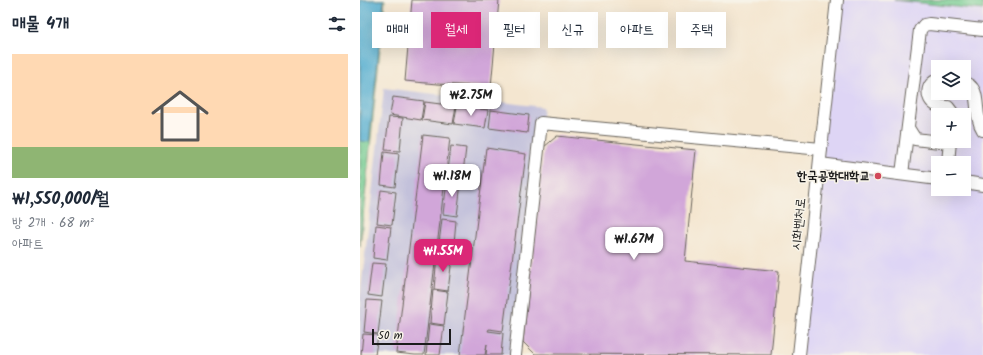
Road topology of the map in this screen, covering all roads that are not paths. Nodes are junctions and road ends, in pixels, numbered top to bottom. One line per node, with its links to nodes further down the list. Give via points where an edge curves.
1 (837, 0): 9 (street, 시화벤처로)
2 (983, 30): 6 (street, via 929,24 920,30)
3 (931, 84): 5 (street, via 928,97 937,105)
4 (971, 84): 7 (street, via 977,88 981,99 979,119)
5 (949, 108)
6 (908, 128): 8 (street, via 915,139); 11 (street)
7 (983, 130)
8 (931, 141)
9 (821, 149): 10 (street, 시화벤처로); 15 (street, via 541,124)
10 (820, 164): 11 (street); 16 (street, 시화벤처로)
11 (902, 174): 12 (street)
12 (931, 178)
13 (971, 183): 14 (street)
14 (983, 185)
15 (515, 355)
16 (799, 355)

